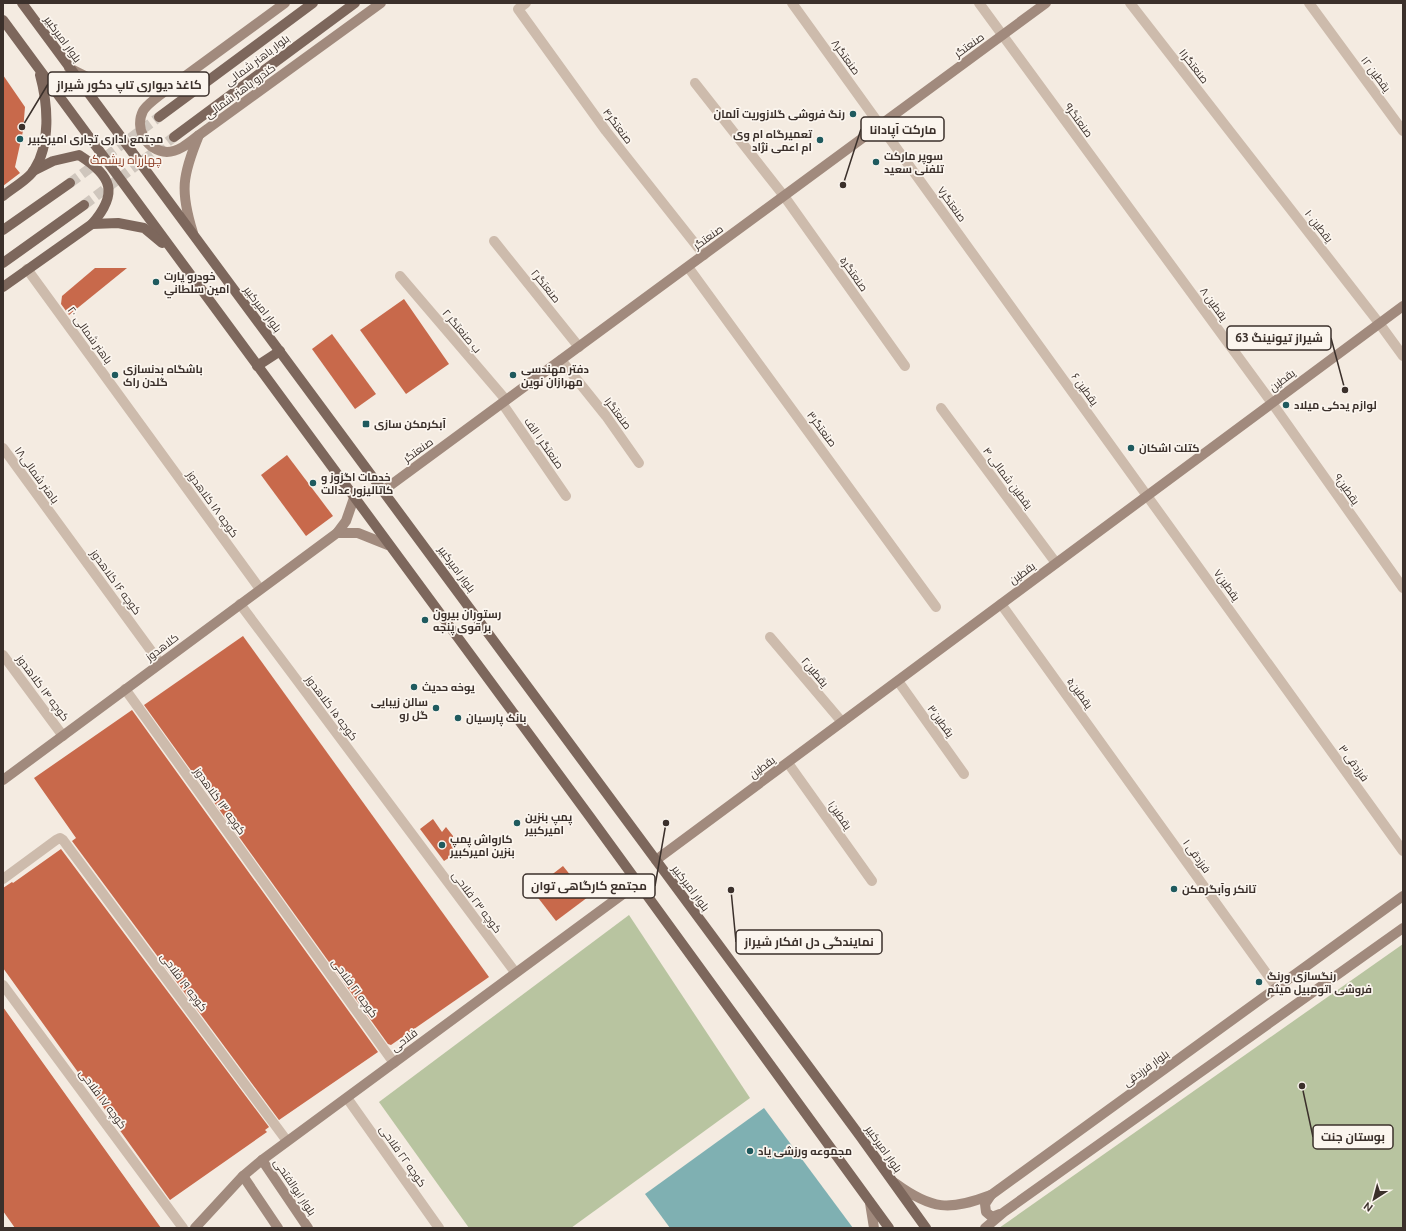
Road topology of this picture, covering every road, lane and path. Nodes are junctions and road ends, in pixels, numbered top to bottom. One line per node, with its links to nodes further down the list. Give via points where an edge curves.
1 (22, 3): 14 (main road, بلوار امیرکبیر)
2 (285, 3): 17 (street)
3 (313, 3): 18 (main road, بلوار باهنر شمالی)
4 (355, 3): 22 (main road, بلوار باهنر شمالی)
5 (382, 3): 21 (street, کندرو باهنر شمالی)
6 (792, 3): 19 (street, صنعتگر۸)
7 (978, 3): 13 (street, صنعتگر۹)
8 (1046, 3): 13 (street, صنعتگر)
9 (1130, 3): 23 (street, صنعتگر۱۱)
10 (1308, 3): 20 (street, یقطین ۱۲)
11 (522, 6): 35 (street, صنعتگر۴, via 606,131)
12 (3, 20): 15 (main road)
13 (1002, 36): 19 (street, صنعتگر); 29 (street, صنعتگر۹)
14 (69, 68): 17 (street, via 97,82 119,88 145,90); 32 (main road, بلوار امیرکبیر)
15 (38, 71): 24 (main road, via 47,110 45,137); 34 (main road)
16 (695, 84): 27 (street, صنعتگر۵)
17 (174, 85): 21 (street, کندرو باهنر شمالی, via 143,110 141,132 146,142 156,149 167,152 178,150)
18 (159, 116)
19 (880, 126): 27 (street, صنعتگر); 41 (street, صنعتگر۷)
20 (1403, 131)
21 (199, 136): 32 (street, via 183,181 185,208)
22 (174, 137)
23 (1240, 143): 43 (street, یقطین ۱۰)
24 (33, 171): 26 (main road); 30 (main road, via 53,161 79,155 97,167 109,190 105,206)
25 (70, 183): 31 (main road)
26 (3, 196)
27 (784, 196): 35 (street, صنعتگر); 49 (street, صنعتگر۵)
28 (84, 205): 36 (main road)
29 (1137, 220): 51 (street, یقطین ۸)
30 (92, 224): 34 (main road, via 118,223 144,228); 38 (main road)
31 (3, 230)
32 (195, 239): 45 (main road, بلوار امیرکبیر)
33 (494, 241): 44 (street, صنعتگر۲)
34 (175, 253): 48 (main road)
35 (704, 255): 37 (street, صنعتگر)
36 (3, 263)
37 (688, 266): 44 (street, صنعتگر); 68 (street, صنعتگر۳)
38 (27, 269): 40 (main road); 53 (street, ۲۰ باهنر شمالی)
39 (400, 276): 50 (street, ۲ ب صنعتگر)
40 (3, 287)
41 (1004, 297): 57 (street, یقطین ۶)
42 (1403, 306): 43 (street, یقطین)
43 (1379, 323): 46 (street, یقطین ۱۰); 51 (street, یقطین)
44 (579, 346): 47 (street, صنعتگر)
45 (280, 351): 48 (main road); 56 (main road, بلوار امیرکبیر)
46 (1403, 356)
47 (561, 360): 50 (street, صنعتگر); 55 (street, صنعتگر۱, via 606,416)
48 (257, 366): 59 (main road)
49 (905, 366)
50 (504, 402): 56 (street, صنعتگر); 58 (street, صنعتگر ۱ الف)
51 (1272, 403): 57 (street, یقطین); 64 (street, یقطین۹)
52 (941, 408): 63 (street, یقطین شمالی ۴)
53 (147, 434): 65 (street, کوچه ۱۸ کلاهدوز)
54 (3, 448): 60 (street, باهنر شمالی۱۸)
55 (639, 463)
56 (384, 490): 83 (main road, بلوار امیرکبیر)
57 (1148, 495): 63 (street, یقطین); 73 (street, یقطین۷)
58 (566, 496)
59 (354, 498): 61 (street, کلاهدوز, via 346,521); 62 (main road)
60 (52, 516): 71 (street, کوچه ۱۶ کلاهدوز)
61 (337, 533): 62 (street, via 358,533); 65 (street, کلاهدوز)
62 (388, 545): 86 (main road)
63 (1056, 563): 67 (street, یقطین)
64 (1403, 588)
65 (260, 589): 66 (street, کلاهدوز)
66 (240, 604): 71 (street, کلاهدوز); 81 (street, کوچه ۱۵ کلاهدوز)
67 (1001, 604): 72 (street, یقطین); 80 (street, یقطین۵)
68 (936, 606)
69 (770, 637): 75 (street, یقطین۲)
70 (3, 655): 76 (street, کوچه ۱۴ کلاهدوز)
71 (160, 663): 74 (street, کلاهدوز)
72 (898, 681): 75 (street, یقطین); 78 (street, یقطین۳)
73 (1286, 688): 82 (street, فرزدقی ۳)
74 (125, 689): 76 (street, کلاهدوز); 88 (street, کوچه ۱۳ کلاهدوز)
75 (842, 722): 77 (street, یقطین)
76 (63, 736): 79 (street, کلاهدوز)
77 (788, 763): 83 (street, یقطین); 85 (street, یقطین۱)
78 (964, 774)
79 (3, 780)
80 (1139, 796): 92 (street, فرزدقی ۱)
81 (405, 826): 90 (street, کوچه ۲۳ فلاحی)
82 (1403, 851)
83 (656, 860): 98 (main road, بلوار امیرکبیر)
84 (3, 879): 95 (street, کوچه ۱۹ فلاحی, via 60,838)
85 (872, 881)
86 (638, 883): 90 (street, فلاحی); 100 (main road)
87 (1403, 896): 92 (street, بلوار فرزدقی)
88 (296, 927): 93 (street, کوچه ۲۱ فلاحی)
89 (1403, 928): 101 (street)
90 (515, 972): 93 (street, فلاحی)
91 (3, 985): 102 (street, کوچه ۱۷ فلاحی)
92 (1277, 988): 99 (street, بلوار فرزدقی)
93 (394, 1063): 94 (street, فلاحی)
94 (347, 1098): 95 (street, فلاحی); 106 (street, کوچه ۲۲ فلاحی)
95 (287, 1141): 96 (street, فلاحی)
96 (262, 1160): 97 (street, فلاحی); 105 (street, بلوار ابوالفتحی)
97 (242, 1176): 103 (street, فلاحی); 104 (street)
98 (892, 1181): 99 (street, بلوار فرزدقی, via 919,1199 942,1206 964,1205); 109 (main road, بلوار امیرکبیر)
99 (991, 1195): 101 (street, via 985,1204 987,1213 994,1217)
100 (870, 1203): 107 (street); 108 (main road)
101 (1004, 1212): 110 (street)
102 (183, 1228)
103 (195, 1228)
104 (278, 1228)
105 (308, 1228)
106 (439, 1228)
107 (874, 1228)
108 (888, 1228)
109 (926, 1228)
110 (985, 1228)

